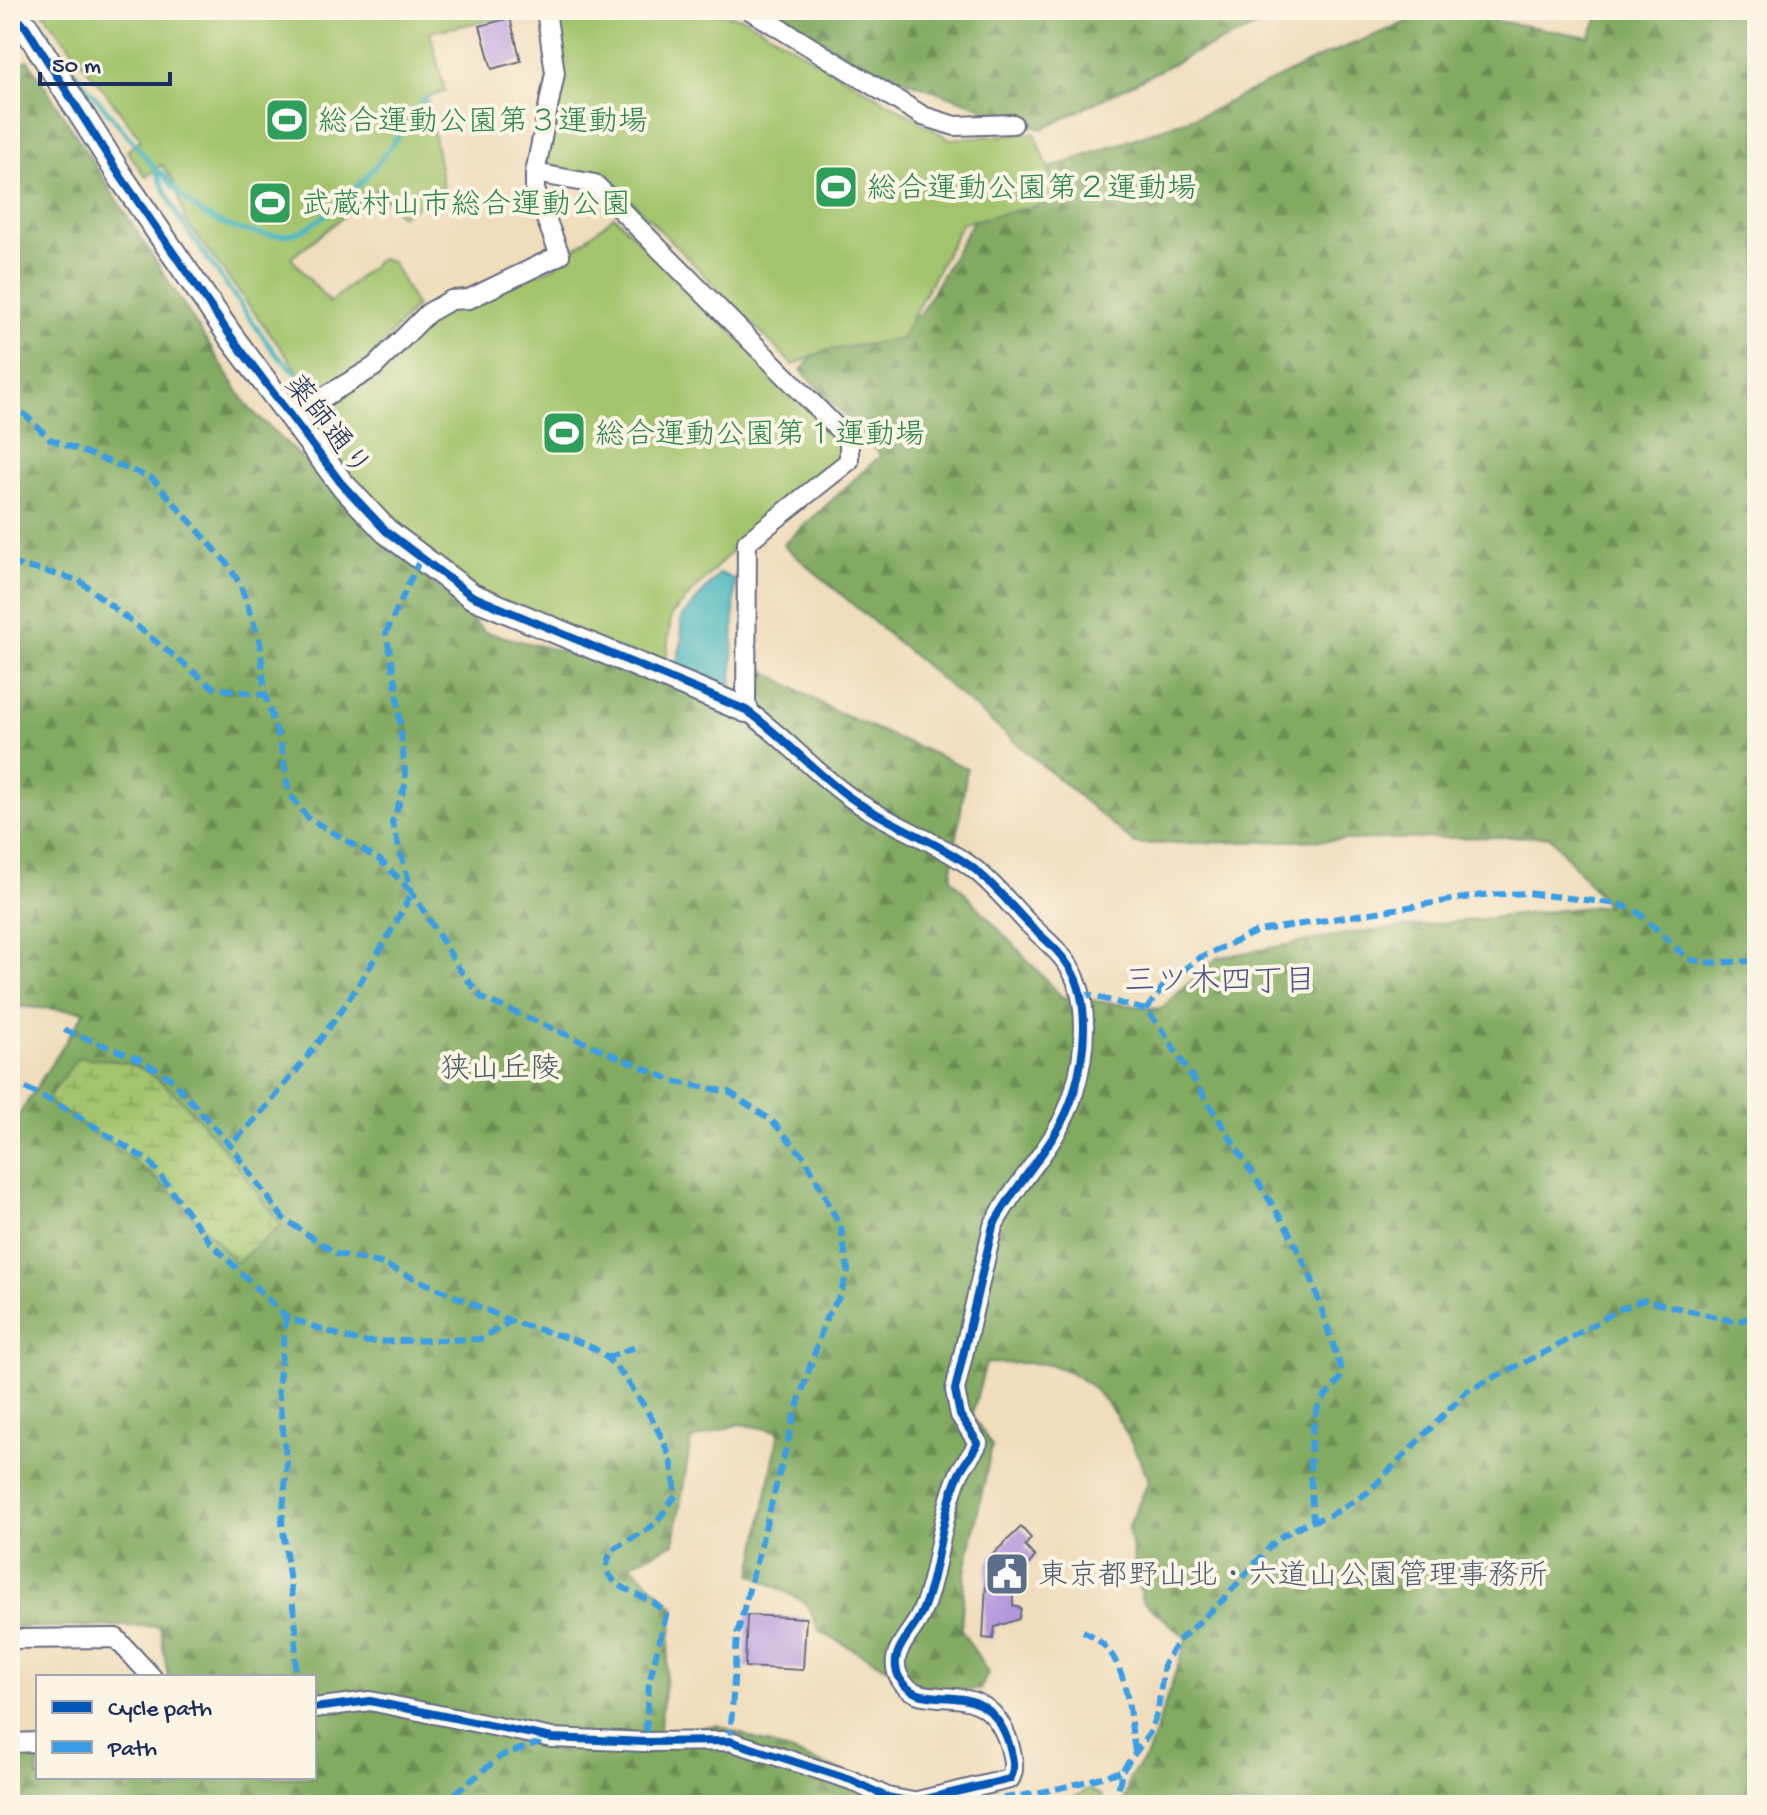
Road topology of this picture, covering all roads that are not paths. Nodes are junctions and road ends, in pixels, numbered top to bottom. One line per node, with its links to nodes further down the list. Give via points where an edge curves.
1 (546, 10): 5 (street, via 555,73)
2 (750, 10): 4 (street, via 923,116 955,126)
3 (10, 12): 6 (street, 薬師通り, via 26,27 121,177)
4 (1013, 124)
5 (535, 173): 6 (street, via 535,190 560,255 428,313 374,367); 7 (street, via 595,184 849,440 849,461 747,542)
6 (291, 417): 7 (street, 薬師通り, via 386,531 472,596)
7 (746, 710): 10 (street, via 847,796 987,879 1051,944 1081,993 1080,1056 1062,1126 993,1226 955,1390 960,1415 978,1443 959,1473 920,1616 897,1657 899,1677 916,1693 985,1704 994,1712 1014,1772 1010,1779 913,1802 730,1741 552,1738 370,1701)
8 (10, 1639): 9 (street, via 116,1638)
9 (150, 1675)
10 (316, 1708)
11 (36, 1742): 12 (street)
12 (10, 1743)

